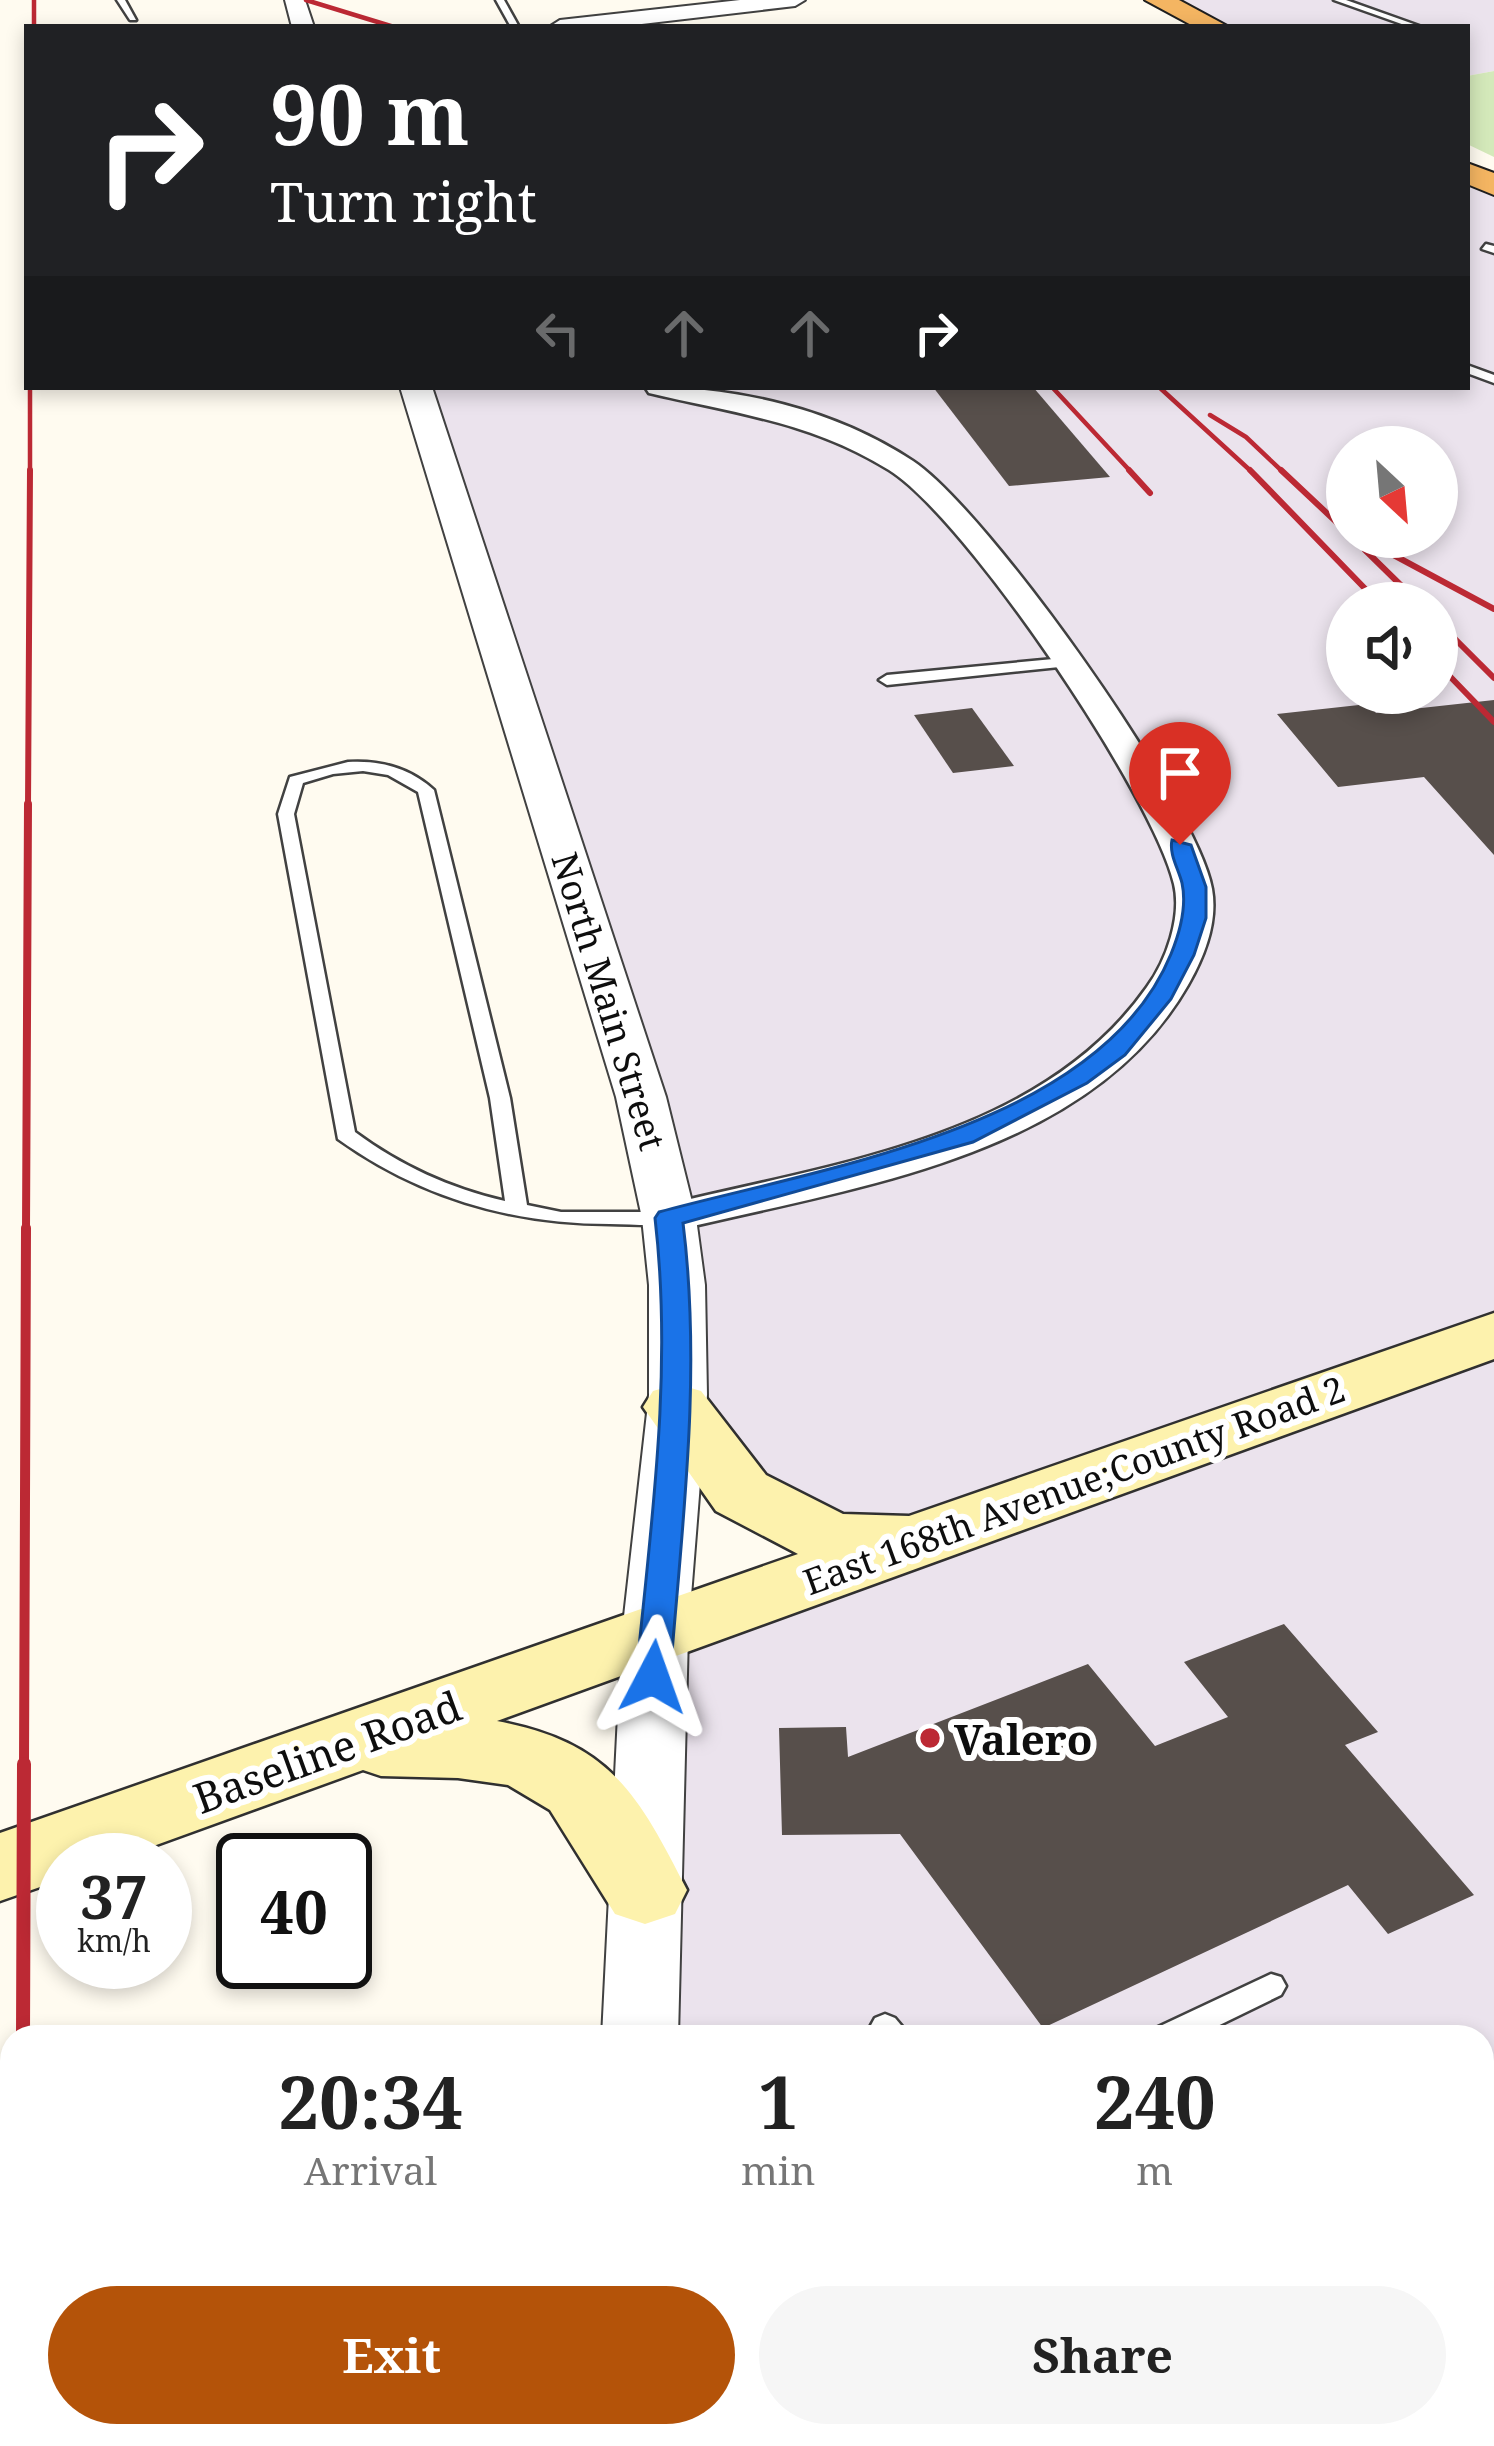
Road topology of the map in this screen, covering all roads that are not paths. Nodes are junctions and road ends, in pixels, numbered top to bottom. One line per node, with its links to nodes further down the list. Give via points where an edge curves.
1 (121, 0): 7 (lane)
2 (795, 0): 5 (street)
3 (1158, 0): 10 (highway)
4 (1338, 0): 11 (lane)
5 (692, 5): 8 (street)
6 (1130, 9): 9 (highway)
7 (133, 18)
8 (578, 24)
9 (1161, 24)
10 (1210, 24)
11 (1409, 24)
12 (417, 390): 17 (street, North Main Street, via 641,1097)
13 (671, 390): 14 (street, via 800,420 928,484 953,506)
14 (1064, 663): 15 (lane); 17 (street, via 1180,845 1194,887 1194,918 1162,994 1116,1049 1020,1111 885,1162)
15 (887, 680)
16 (517, 1210): 16 (lane, via 500,1098 426,790 398,770 349,762 296,780 286,814 345,1135 394,1172 442,1193); 17 (lane)
17 (669, 1218): 19 (street, North Main Street)
18 (1494, 1335): 20 (main road, East 168th Avenue;County Road 2)
19 (677, 1407): 20 (main road, via 741,1493 794,1523 833,1541); 21 (street, North Main Street)
20 (927, 1537): 21 (main road, East 168th Avenue;County Road 2)
21 (655, 1634): 22 (main road, Baseline Road); 24 (street, North Main Street)
22 (343, 1745): 23 (main road, Baseline Road); 24 (main road, via 452,1745 518,1755 581,1789)
23 (0, 1867)
24 (645, 1890): 26 (street, North Main Street)
25 (1271, 1986): 27 (lane)
26 (640, 2025)
27 (1191, 2025)

